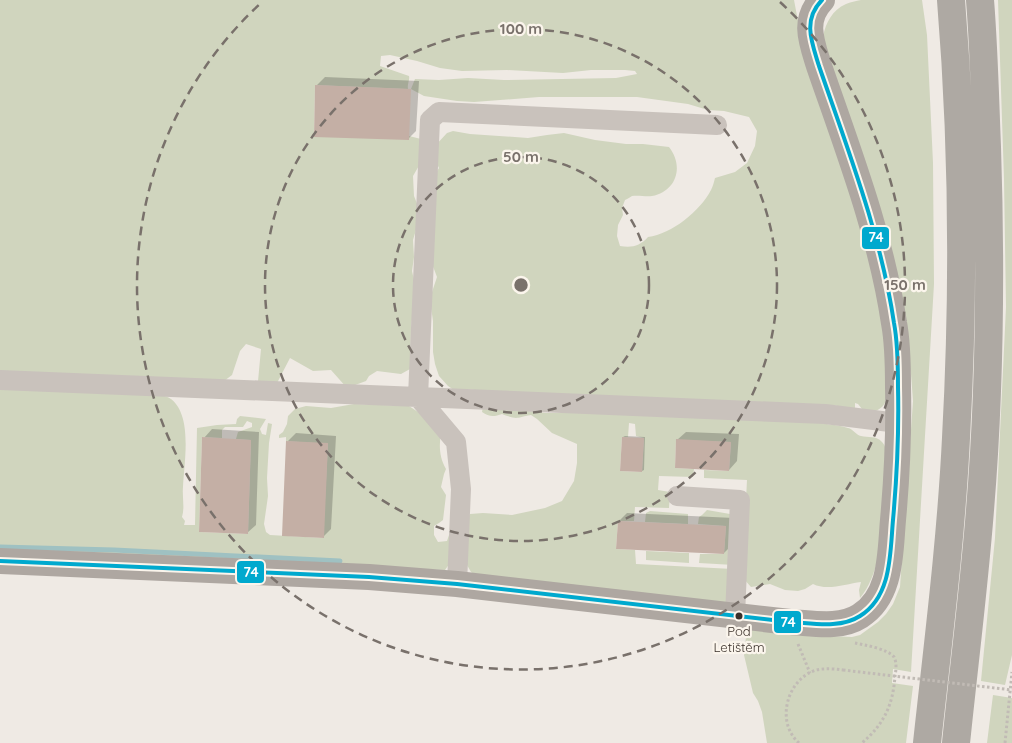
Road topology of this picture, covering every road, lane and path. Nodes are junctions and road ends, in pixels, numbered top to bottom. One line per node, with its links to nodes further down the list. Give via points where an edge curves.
1 (951, 0): 19 (highway, via 959,132 959,362 952,501)
2 (980, 0): 20 (highway, via 988,185 987,367 980,510)
3 (819, 1): 7 (main road, via 810,21 812,44 871,222 892,307 898,366)
4 (717, 124): 6 (lane, via 439,112 430,120)
5 (0, 380): 6 (lane)
6 (418, 397): 7 (lane, via 825,414); 10 (lane, via 456,442 461,489)
7 (898, 424): 12 (main road, via 888,568 881,591 870,608 855,619 837,623)
8 (677, 496): 11 (lane, via 740,500)
9 (0, 560): 10 (main road)
10 (457, 584): 11 (main road)
11 (735, 616): 12 (main road)
12 (790, 622): 15 (path)
13 (896, 668): 18 (path, via 889,708 882,723)
14 (1012, 672): 21 (path)
15 (810, 673): 16 (path, bridge, via 826,669 844,670); 17 (path, via 796,684 786,706 786,721)
16 (1012, 690)
17 (799, 743)
18 (862, 743)
19 (927, 743)
20 (956, 743)
21 (1005, 743)

